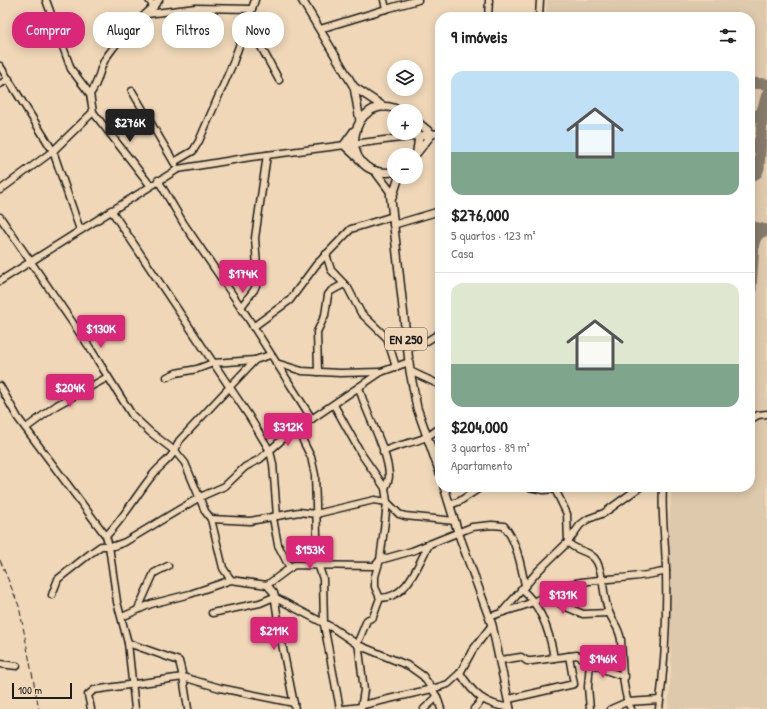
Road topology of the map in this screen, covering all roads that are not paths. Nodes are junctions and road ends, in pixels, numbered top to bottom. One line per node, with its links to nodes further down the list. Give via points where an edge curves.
1 (46, 0): 28 (street, via 71,69)
2 (149, 0): 10 (street)
3 (159, 0): 10 (street)
4 (255, 0): 11 (street)
5 (302, 0): 18 (main road)
6 (384, 0): 12 (street)
7 (418, 0): 12 (street)
8 (489, 0): 15 (street)
9 (540, 0): 16 (street)
10 (154, 7): 13 (street)
11 (252, 9): 14 (street); 17 (street, via 196,8)
12 (386, 9): 18 (street)
13 (149, 12)
14 (251, 12)
15 (488, 12)
16 (539, 12)
17 (154, 13)
18 (320, 29): 26 (main road)
19 (114, 48): 28 (street, via 101,69 98,84)
20 (238, 48): 47 (street, via 199,141 193,151)
21 (262, 48): 24 (street)
22 (0, 66): 23 (street)
23 (9, 79): 25 (street); 44 (street)
24 (279, 80)
25 (0, 84)
26 (354, 87): 29 (main road); 32 (main road)
27 (132, 91): 47 (street)
28 (90, 94): 31 (street)
29 (384, 107): 30 (main road); 32 (main road, via 374,109)
30 (387, 108)
31 (94, 112): 36 (street); 44 (street)
32 (360, 121): 35 (main road)
33 (131, 123): 36 (street, via 119,125)
34 (423, 127): 37 (main road)
35 (356, 128): 41 (main road); 42 (main road)
36 (109, 132): 53 (street)
37 (432, 134): 38 (street); 39 (street); 43 (main road)
38 (435, 134)
39 (423, 135)
40 (387, 140): 41 (street)
41 (354, 144): 42 (street); 46 (main road, EN 250)
42 (344, 145): 45 (street); 46 (main road)
43 (420, 148)
44 (53, 151): 54 (street); 61 (street)
45 (267, 155): 48 (street); 66 (street, via 254,247 258,281)
46 (361, 160): 49 (main road, EN 250)
47 (174, 162): 48 (street)
48 (178, 169): 51 (street)
49 (375, 171): 50 (main road); 55 (main road, EN 250, via 390,190)
50 (387, 173)
51 (158, 180): 53 (street); 66 (street, via 184,224)
52 (397, 184): 55 (main road, EN 250)
53 (150, 185): 56 (street)
54 (0, 190)
55 (391, 200): 58 (main road, EN 250)
56 (111, 210): 61 (street); 73 (street)
57 (435, 212): 60 (street)
58 (392, 216): 60 (main road, EN 250); 62 (street, via 351,229)
59 (0, 217): 63 (street)
60 (393, 225): 69 (main road, EN 250)
61 (80, 230): 63 (street)
62 (326, 254): 65 (street, via 330,270); 67 (street, via 290,300)
63 (31, 262): 64 (street); 79 (street)
64 (0, 282)
65 (344, 284): 75 (street, via 361,313 387,338); 77 (street, via 328,295 325,315 317,332)
66 (241, 308): 67 (street)
67 (253, 327): 70 (street)
68 (435, 336): 69 (street)
69 (407, 349): 72 (main road, EN 250)
70 (270, 355): 71 (street); 74 (street)
71 (256, 360): 73 (street); 84 (street)
72 (409, 362): 75 (street); 76 (main road, EN 250)
73 (213, 363): 80 (street); 84 (street)
74 (276, 363): 77 (street, via 294,369); 88 (street)
75 (396, 367): 78 (street)
76 (410, 371): 81 (street); 92 (main road, EN 250, via 417,408)
77 (318, 372): 78 (street)
78 (382, 372): 83 (street)
79 (108, 377): 89 (street, via 57,405); 94 (street, via 139,422)
80 (166, 378)
81 (435, 383)
82 (0, 386): 89 (street)
83 (360, 387): 85 (street); 95 (street, via 363,402)
84 (230, 389): 93 (street); 94 (street, via 217,399 179,441)
85 (334, 405): 88 (street); 97 (street, via 362,455)
86 (767, 414): 87 (street)
87 (755, 418)
88 (312, 419): 90 (street)
89 (26, 428): 111 (street)
90 (300, 428): 93 (street); 106 (street, via 311,457)
91 (435, 431): 92 (street)
92 (427, 437): 95 (street); 96 (main road, EN 250)
93 (270, 451): 103 (street, via 245,467 226,486); 107 (street, via 273,464)
94 (176, 452): 103 (street, via 189,471); 111 (street, via 151,476 118,524)
95 (383, 452): 97 (street, via 389,477)
96 (435, 459)
97 (385, 488): 104 (street)
98 (446, 492): 105 (main road)
99 (474, 492): 105 (street)
100 (556, 492): 112 (street, via 566,514)
101 (633, 492): 112 (street, via 604,513 580,524)
102 (663, 492): 119 (street)
103 (200, 497): 108 (street); 114 (street, via 125,542)
104 (387, 502): 106 (street, via 374,500); 109 (street, via 405,516); 115 (street)
105 (450, 504): 109 (main road)
106 (316, 514): 107 (street, via 298,512); 116 (street)
107 (275, 517): 108 (street, via 250,521); 118 (street, via 278,546)
108 (211, 519): 121 (street, via 223,568)
109 (455, 520): 110 (main road)
110 (458, 532): 113 (street); 123 (street, via 484,525 504,526 517,554); 134 (main road)
111 (106, 536): 114 (street)
112 (568, 542): 120 (street, via 591,554 596,560); 123 (street)
113 (429, 544): 115 (street); 127 (street, via 407,585 391,597)
114 (110, 546): 124 (street, via 101,546 62,575); 133 (street, via 117,602)
115 (380, 560): 116 (street, via 375,566); 127 (street, via 375,576 375,588)
116 (318, 564): 118 (street, via 294,565); 135 (street, via 323,579)
117 (168, 566): 129 (street, via 154,573)
118 (290, 568): 122 (street)
119 (666, 571): 120 (street); 153 (street, via 665,658)
120 (602, 579): 125 (street, via 564,585); 132 (street)
121 (231, 580): 122 (street); 129 (street)
122 (267, 585): 126 (street, via 271,587)
123 (523, 587): 128 (street); 130 (street)
124 (52, 595)
125 (546, 595): 128 (street); 132 (street, via 583,614)
126 (274, 597): 131 (street, via 260,603); 135 (street); 155 (street)
127 (380, 598): 138 (street, via 373,617 367,620)
128 (534, 602): 130 (street); 140 (street, via 548,629)
129 (138, 609): 133 (street)
130 (503, 611): 134 (street)
131 (212, 613)
132 (609, 613): 147 (street, via 617,624)
133 (122, 617): 137 (street)
134 (490, 618): 136 (main road)
135 (324, 624): 138 (street); 160 (street)
136 (492, 625): 141 (main road); 145 (street, via 472,651)
137 (128, 643): 146 (street, via 179,661); 148 (street)
138 (358, 645): 149 (street, via 409,666 423,676); 156 (street, via 364,690)
139 (569, 656): 140 (street); 142 (street, via 577,655); 151 (street, via 574,684)
140 (554, 658): 141 (street, via 527,661 521,657)
141 (501, 660): 151 (main road)
142 (590, 662): 147 (street); 166 (street)
143 (0, 664): 144 (street)
144 (17, 666)
145 (460, 673): 149 (street, via 448,684); 152 (street, via 473,693)
146 (183, 677): 148 (street); 155 (street); 159 (street)
147 (625, 677): 154 (street)
148 (133, 686): 157 (street, via 90,692); 158 (street)
149 (432, 689): 150 (street); 156 (street)
150 (437, 697): 162 (street); 163 (street)
151 (509, 699): 165 (main road)
152 (483, 700): 164 (street); 165 (street)
153 (660, 700): 154 (street); 169 (street)
154 (627, 702): 167 (street); 168 (street)
155 (295, 706)
156 (362, 707): 161 (street)
157 (90, 709)
158 (136, 709)
159 (188, 709)
160 (340, 709)
161 (344, 709)
162 (424, 709)
163 (441, 709)
164 (474, 709)
165 (510, 709)
166 (590, 709)
167 (611, 709)
168 (631, 709)
169 (659, 709)

